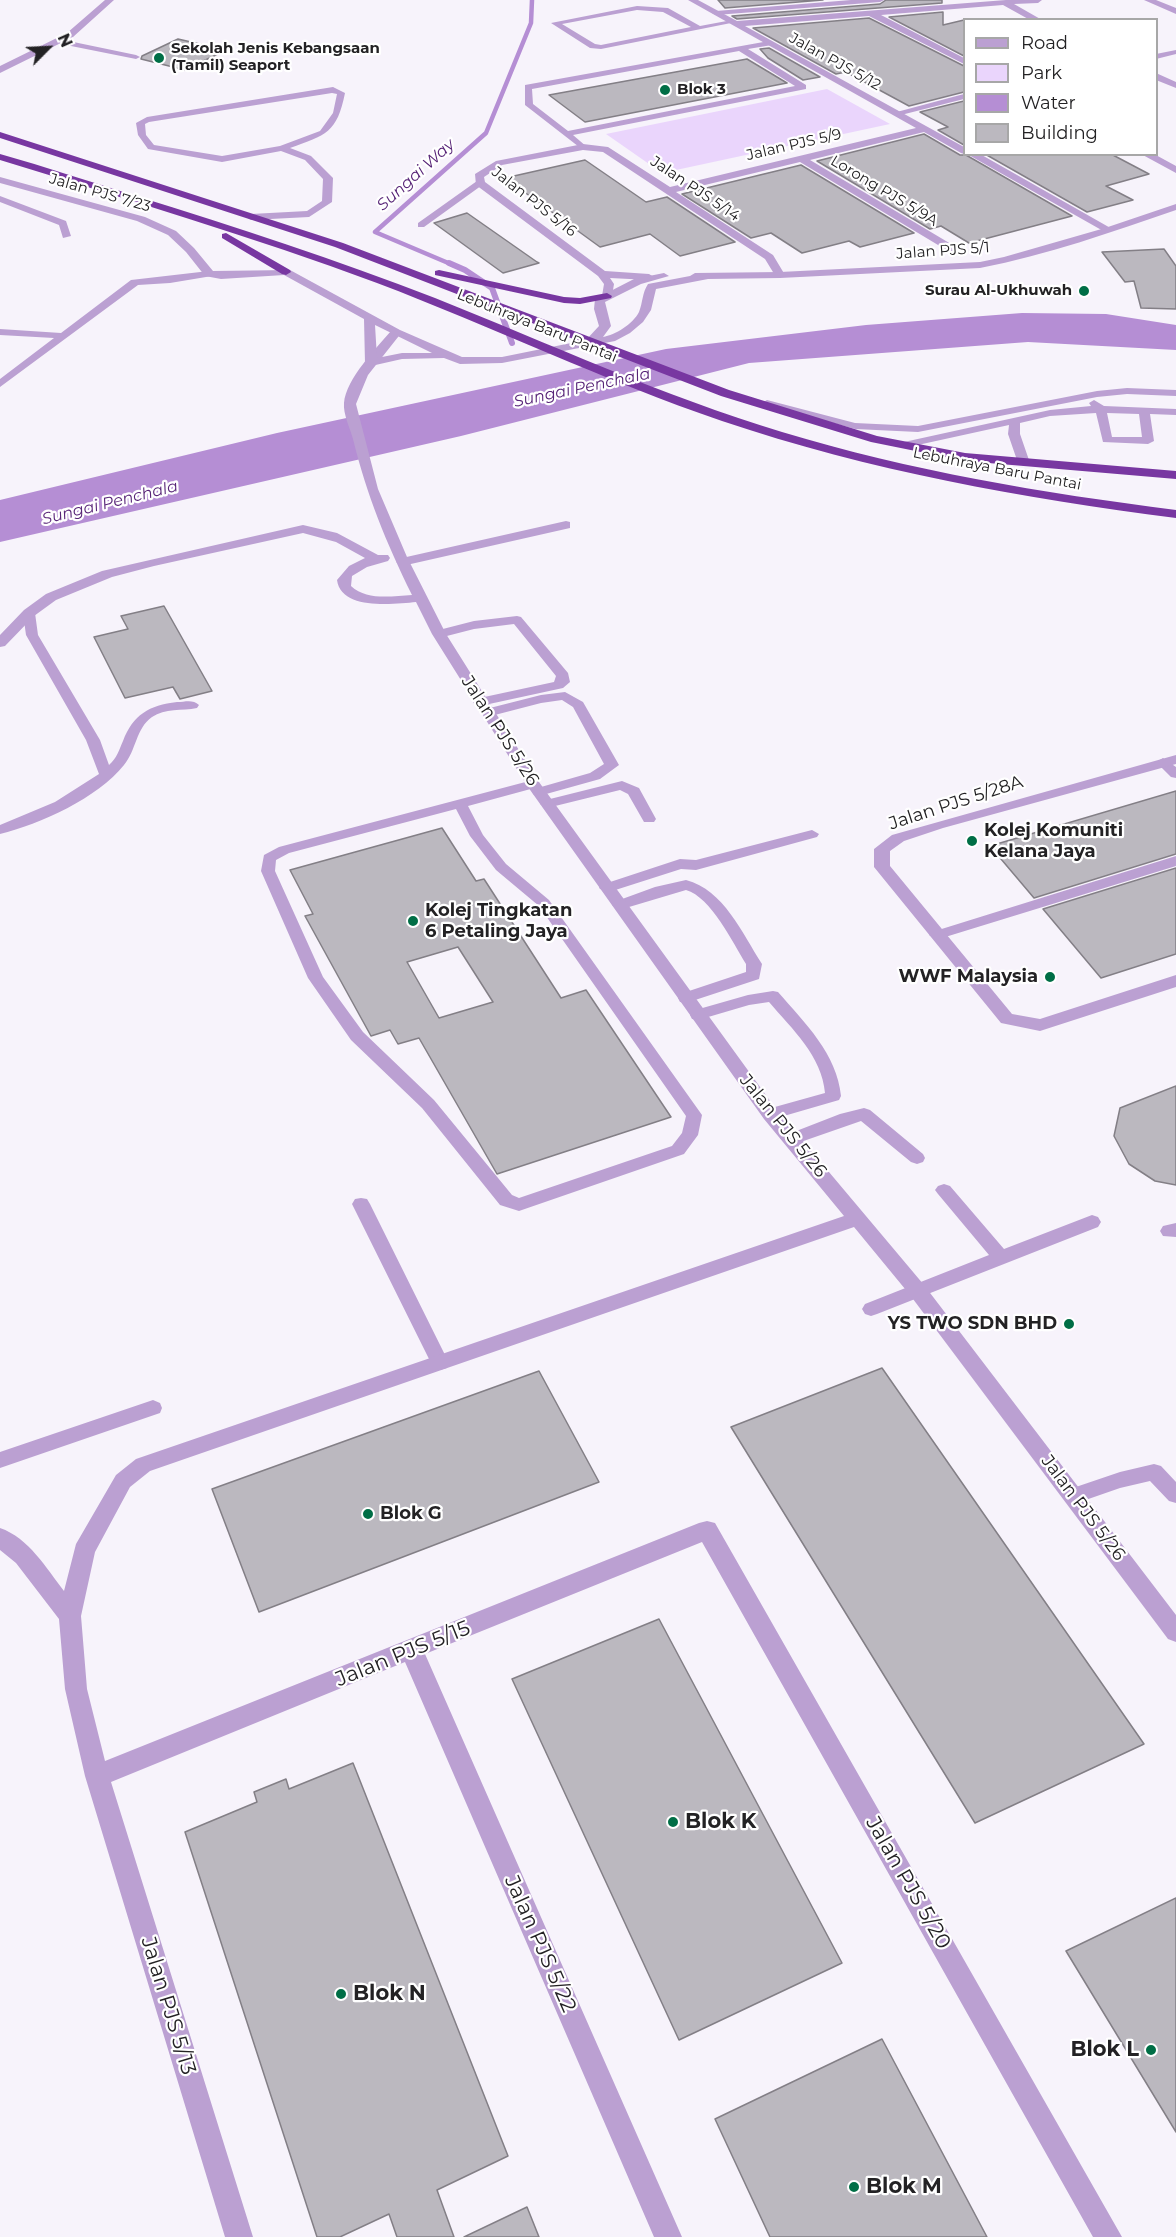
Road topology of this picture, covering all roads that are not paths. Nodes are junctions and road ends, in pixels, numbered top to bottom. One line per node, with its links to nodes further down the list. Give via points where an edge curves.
1 (110, 0): 13 (street)
2 (692, 0): 9 (street, Jalan PJS 5/12)
3 (880, 0): 9 (lane)
4 (1038, 0): 6 (street)
5 (1148, 0): 7 (street)
6 (1003, 3): 8 (street); 10 (street)
7 (1176, 11)
8 (868, 12): 11 (street); 19 (street)
9 (716, 14): 11 (street, Jalan PJS 5/12)
10 (1034, 18)
11 (734, 23): 12 (lane); 14 (street, Jalan PJS 5/12)
12 (698, 28): 12 (lane, via 601,47 555,23 637,8 665,10)
13 (59, 41): 18 (lane, via 87,43); 20 (street)
14 (769, 43): 15 (lane); 24 (street, Jalan PJS 5/12)
15 (740, 48): 26 (lane, via 528,87 530,105); 26 (lane, via 803,87)
16 (1176, 52): 17 (lane)
17 (1158, 56)
18 (136, 57)
19 (963, 61)
20 (0, 70)
21 (1158, 77): 22 (street)
22 (1176, 85)
23 (963, 97): 24 (lane)
24 (897, 113): 25 (street, Jalan PJS 5/12)
25 (926, 129): 30 (street, Jalan PJS 5/12); 34 (street, Jalan PJS 5/9)
26 (566, 134): 29 (lane)
27 (0, 135): 41 (highway, Lebuhraya Baru Pantai)
28 (282, 147): 28 (lane, via 222,159 183,154 151,147 142,135 140,123 298,95 333,90 341,93 337,113 323,133); 41 (lane, via 308,158 328,178 327,202 309,214)
29 (583, 147): 37 (street, Jalan PJS 5/16, via 499,163 479,176); 38 (street, Jalan PJS 5/14, via 612,151)
30 (963, 149)
31 (976, 156): 44 (street)
32 (1150, 156): 35 (street)
33 (0, 157): 42 (highway, Lebuhraya Baru Pantai)
34 (802, 159): 38 (street, Jalan PJS 5/9); 46 (street, Lorong PJS 5/9A)
35 (1176, 170)
36 (0, 180): 49 (street, Jalan PJS 7/23, via 141,219 172,233)
37 (480, 183): 43 (lane); 50 (street, Jalan PJS 5/16)
38 (670, 190): 51 (street, Jalan PJS 5/14, via 769,256)
39 (0, 199): 45 (lane, via 63,223)
40 (1176, 207): 44 (street, Jalan PJS 5/1)
41 (251, 217): 47 (highway, Lebuhraya Baru Pantai)
42 (219, 225): 48 (highway, via 228,238); 74 (highway, Lebuhraya Baru Pantai, via 385,283 704,410 775,434 959,480 1076,502)
43 (421, 225)
44 (1109, 230): 51 (street, Jalan PJS 5/1, via 981,265)
45 (66, 236)
46 (952, 249)
47 (393, 264): 54 (highway, via 544,296 580,301); 65 (highway, Lebuhraya Baru Pantai)
48 (286, 272): 49 (street); 56 (street)
49 (209, 274): 59 (lane, via 135,282)
50 (602, 274): 52 (street); 54 (street, via 609,284)
51 (780, 275): 53 (street, Jalan PJS 5/1)
52 (649, 277): 53 (street, Jalan PJS 5/1); 54 (street, Jalan PJS 5/1)
53 (704, 277): 55 (street, Jalan PJS 5/1, via 652,286)
54 (607, 296): 55 (street, via 634,299); 60 (street, via 598,304 606,321 604,331)
55 (645, 309): 60 (street, Jalan PJS 5/1, via 625,332)
56 (369, 316): 57 (street); 62 (street)
57 (396, 332): 61 (street); 62 (street)
58 (0, 333): 59 (lane)
59 (64, 336): 63 (lane)
60 (589, 344): 61 (street, Jalan PJS 5/1, via 482,362)
61 (447, 357): 62 (street, via 423,354)
62 (371, 363): 77 (street, Jalan PJS 5/26, via 350,404 372,489)
63 (0, 384)
64 (1176, 393): 66 (lane, via 1127,391)
65 (729, 394): 66 (lane, via 855,426 888,429 931,428); 71 (highway, Lebuhraya Baru Pantai)
66 (1088, 396): 67 (lane)
67 (1101, 410): 68 (lane); 68 (lane, via 1107,440 1148,441); 70 (lane, via 1050,413)
68 (1144, 411): 69 (lane)
69 (1176, 412)
70 (1015, 422): 71 (lane); 72 (lane, via 1014,434)
71 (903, 445): 72 (highway, Lebuhraya Baru Pantai)
72 (1024, 463): 73 (highway, Lebuhraya Baru Pantai)
73 (1176, 474)
74 (1176, 514)
75 (566, 525): 77 (lane)
76 (375, 559): 77 (street); 78 (street, via 348,571 344,584 348,590 378,600); 79 (street, via 325,531 303,529 107,574 51,597)
77 (401, 559): 78 (street, Jalan PJS 5/26)
78 (421, 598): 80 (street, Jalan PJS 5/26)
79 (29, 613): 81 (street); 86 (lane, via 32,635 93,740)
80 (439, 634): 83 (street, Jalan PJS 5/26); 83 (lane, via 517,620 562,676 563,682 558,685)
81 (0, 643)
82 (192, 705): 86 (lane, via 144,714 135,726 124,758)
83 (483, 708): 87 (street, Jalan PJS 5/26); 87 (lane, via 565,696 578,705 612,765 595,776)
84 (1170, 761): 85 (lane); 95 (street, Jalan PJS 5/28A, via 938,825 898,838 882,849 882,867)
85 (1176, 774)
86 (106, 775): 90 (lane, via 59,808)
87 (540, 793): 88 (lane); 89 (lane, via 622,785 634,791); 93 (street, Jalan PJS 5/26)
88 (459, 802): 88 (lane, via 284,850 269,858 268,871 316,978 357,1036 428,1104 506,1200 519,1205 678,1150 690,1135 694,1115 544,903 501,867 477,836)
89 (649, 819)
90 (0, 830)
91 (812, 834): 93 (lane, via 696,865 680,864)
92 (1176, 861): 95 (lane)
93 (606, 888): 94 (street, Jalan PJS 5/26)
94 (619, 905): 97 (street, Jalan PJS 5/26); 97 (lane, via 687,885 699,888 713,900 754,964 754,975)
95 (937, 935): 96 (street, Jalan PJS 5/28A, via 1007,1019 1040,1025)
96 (1176, 981)
97 (686, 998): 98 (street, Jalan PJS 5/26)
98 (698, 1015): 99 (street, Jalan PJS 5/26); 99 (lane, via 748,999 773,996 801,1029 830,1070 833,1096)
99 (770, 1114): 100 (street, Jalan PJS 5/26)
100 (792, 1139): 101 (lane, via 864,1114); 104 (street, Jalan PJS 5/26)
101 (917, 1158)
102 (944, 1190): 106 (lane)
103 (361, 1204): 109 (lane)
104 (859, 1218): 107 (street, Jalan PJS 5/26); 109 (street, Jalan PJS 5/13)
105 (1092, 1222): 106 (lane)
106 (1000, 1257): 107 (lane)
107 (917, 1290): 108 (lane); 113 (street, Jalan PJS 5/26)
108 (871, 1309)
109 (440, 1363): 116 (street, Jalan PJS 5/13, via 143,1465 123,1481 84,1551)
110 (153, 1408): 111 (lane)
111 (0, 1460)
112 (1176, 1495): 113 (lane, via 1154,1472)
113 (1074, 1496): 117 (street, Jalan PJS 5/26)
114 (707, 1530): 118 (street, Jalan PJS 5/15); 122 (street, Jalan PJS 5/20)
115 (0, 1537): 116 (street, via 24,1556)
116 (70, 1616): 119 (street, Jalan PJS 5/13, via 76,1689)
117 (1176, 1632)
118 (412, 1651): 119 (street, Jalan PJS 5/15); 121 (street, Jalan PJS 5/22)
119 (98, 1776): 120 (street, Jalan PJS 5/13)
120 (239, 2237)
121 (668, 2237)
122 (1108, 2237)

